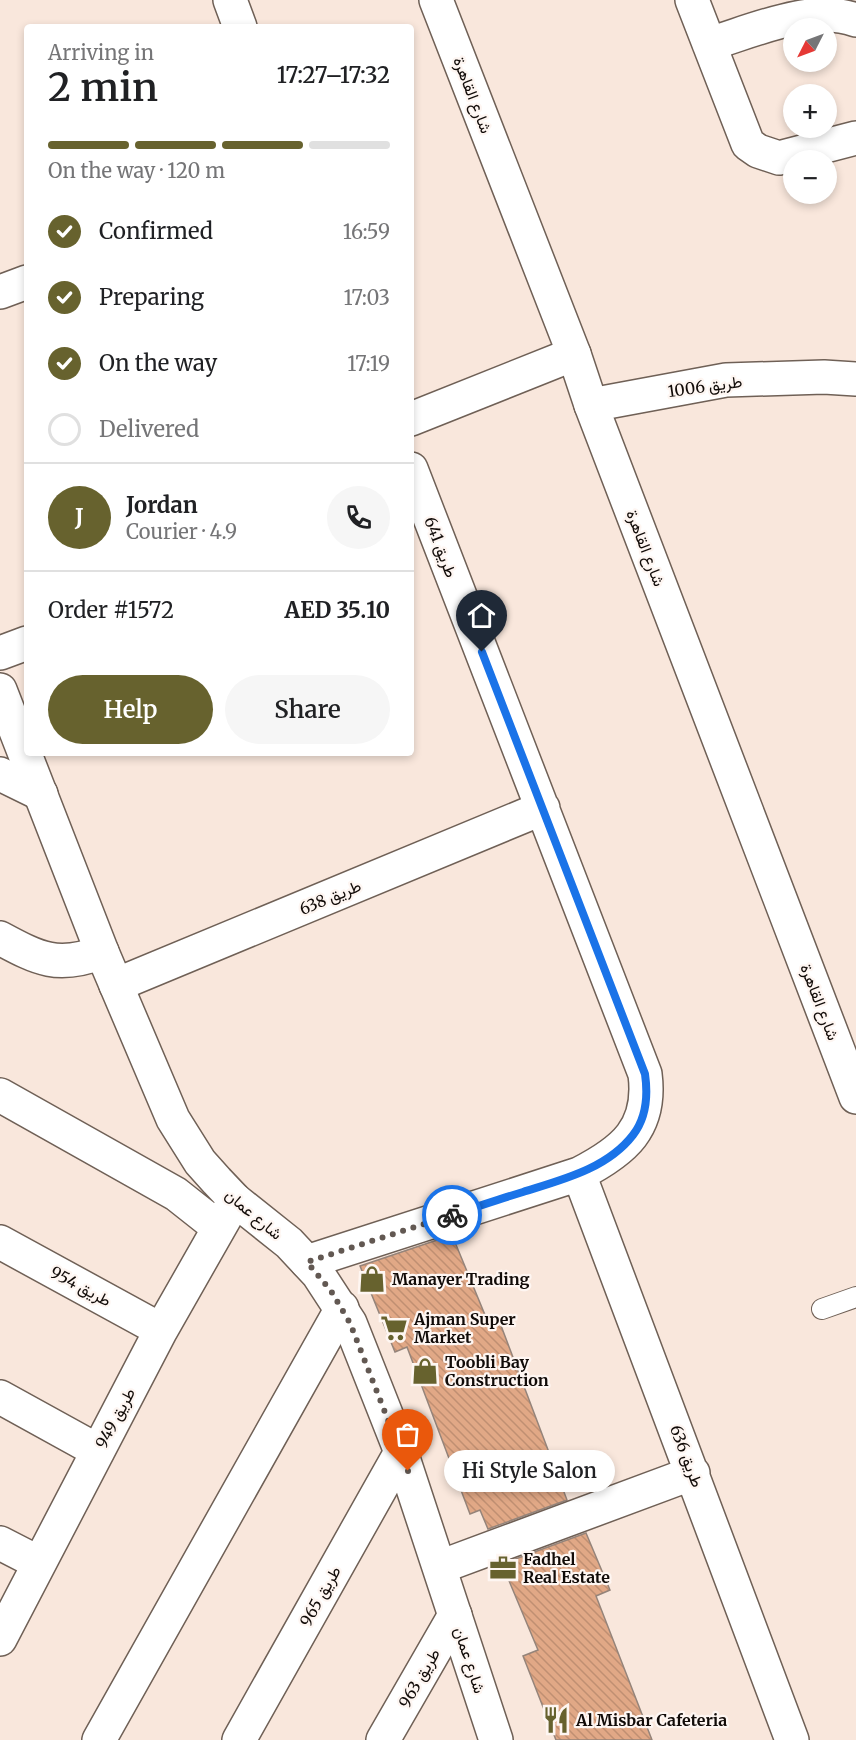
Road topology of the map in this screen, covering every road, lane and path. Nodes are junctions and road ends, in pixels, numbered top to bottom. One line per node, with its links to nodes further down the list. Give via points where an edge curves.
1 (230, 0): 5 (street)
2 (436, 0): 10 (street, شارع القاهرة)
3 (692, 0): 6 (street)
4 (856, 20): 6 (street, via 811,14)
5 (239, 24)
6 (709, 44): 7 (street, via 748,144 758,151 779,158)
7 (856, 138)
8 (24, 283): 9 (street)
9 (0, 292)
10 (574, 354): 12 (street, شارع القاهرة); 13 (street)
11 (856, 379): 12 (street, طريق 1006, via 726,380)
12 (591, 405): 27 (street, شارع القاهرة)
13 (414, 418)
14 (414, 488): 22 (street, طريق 641)
15 (24, 644): 16 (street)
16 (0, 653)
17 (0, 690): 18 (street, شارع عمان)
18 (24, 751)
19 (26, 756): 21 (street, شارع عمان)
20 (0, 774): 21 (street)
21 (41, 794): 24 (street, شارع عمان)
22 (543, 808): 25 (street, طريق 638); 28 (street, طريق 641, via 645,1074 647,1093 643,1116 632,1136)
23 (0, 938): 24 (street, via 47,960 84,959)
24 (102, 952): 25 (street, شارع عمان)
25 (116, 986): 29 (street, شارع عمان, via 173,1119 200,1162)
26 (0, 1095): 30 (street, via 176,1194)
27 (856, 1097)
28 (579, 1174): 32 (street, طريق 641); 40 (street, طريق 636)
29 (235, 1200): 30 (street, طريق 949); 32 (street, شارع عمان)
30 (219, 1228): 36 (street, طريق 949)
31 (0, 1242): 36 (street, طريق 954)
32 (307, 1262): 34 (street, شارع عمان)
33 (856, 1297): 35 (lane)
34 (342, 1308): 39 (street, شارع عمان); 46 (street)
35 (822, 1309)
36 (161, 1330): 38 (street, طريق 949)
37 (0, 1397): 38 (street)
38 (98, 1451): 42 (street, طريق 949)
39 (401, 1452): 43 (street, شارع عمان); 47 (street, طريق 965)
40 (693, 1473): 43 (street); 50 (street, طريق 636)
41 (0, 1543): 42 (street)
42 (39, 1563): 45 (street, طريق 949)
43 (441, 1567): 44 (street, شارع عمان)
44 (455, 1616): 48 (street, طريق 963); 49 (street, شارع عمان)
45 (0, 1639)
46 (99, 1740)
47 (239, 1740)
48 (383, 1740)
49 (496, 1740)
50 (792, 1740)

